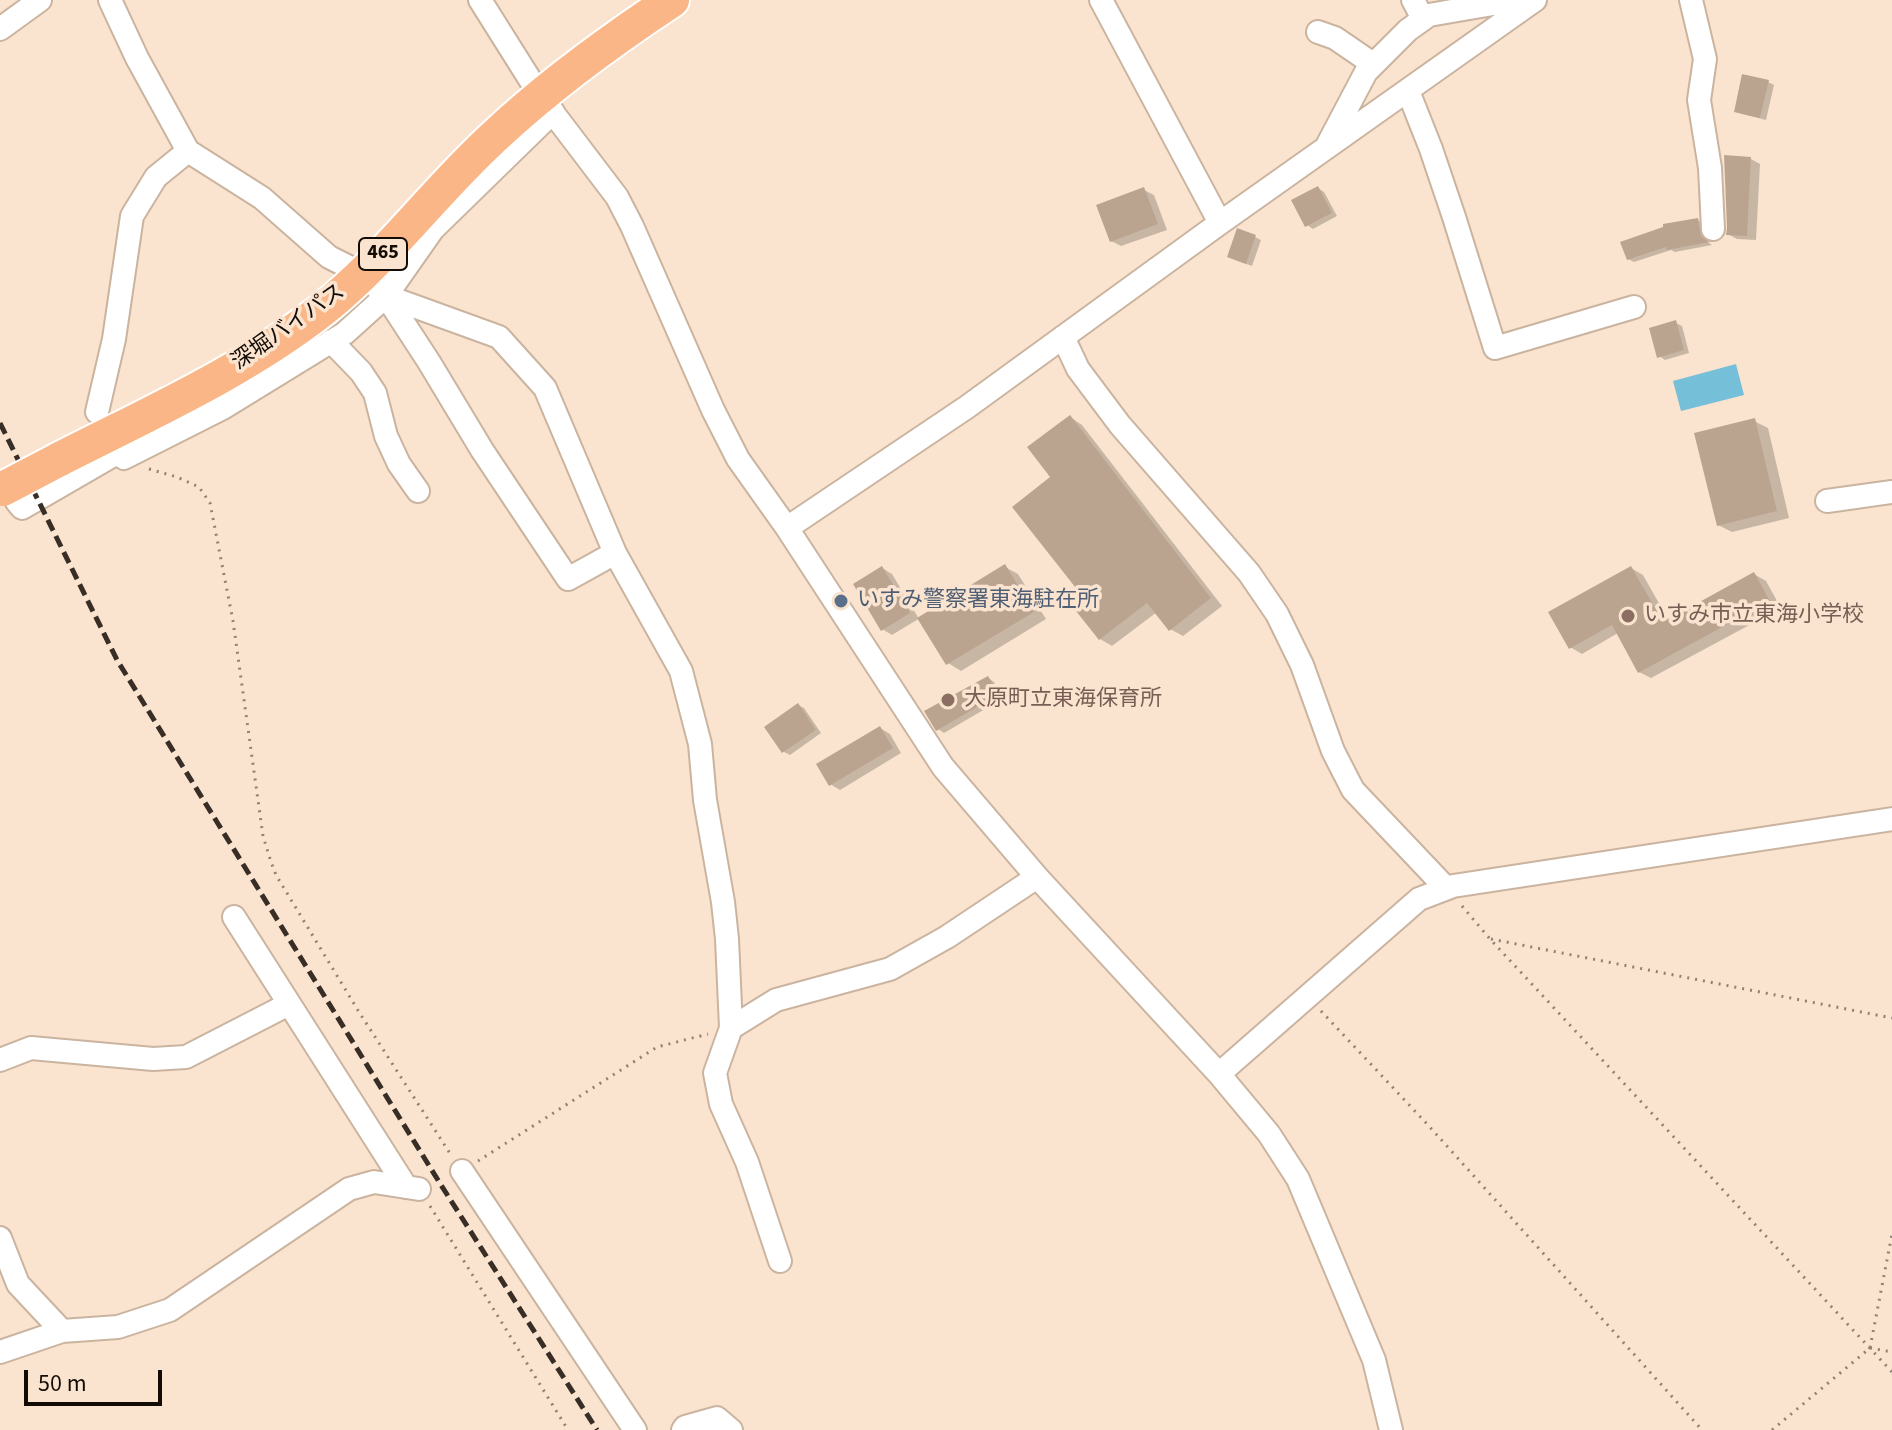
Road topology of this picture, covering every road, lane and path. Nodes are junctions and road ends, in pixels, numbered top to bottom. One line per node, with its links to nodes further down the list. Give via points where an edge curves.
1 (40, 0): 10 (street)
2 (110, 0): 16 (street)
3 (480, 0): 14 (street)
4 (672, 0): 14 (highway, 深堀バイパス / 465, via 613,39)
5 (1101, 0): 17 (street)
6 (1516, 0): 9 (street, via 1429,15)
7 (1535, 0): 13 (street)
8 (1691, 0): 18 (street, via 1705,59 1699,100)
9 (1418, 10): 12 (street, via 1408,30)
10 (0, 29)
11 (1318, 32): 12 (street)
12 (1373, 64): 15 (street)
13 (1408, 91): 15 (street); 20 (street, via 1495,348)
14 (547, 105): 19 (highway, 深堀バイパス / 465, via 493,137); 29 (street, via 617,197 738,459)
15 (1325, 149): 17 (street)
16 (188, 151): 19 (street, via 262,198 329,257); 23 (street, via 156,177 132,216)
17 (1220, 223): 21 (street)
18 (1713, 229)
19 (374, 285): 22 (street, via 345,333); 27 (highway, 深堀バイパス / 465, bridge, via 323,309 264,352 58,460); 30 (street, via 499,337 545,388); 30 (street, via 568,579)
20 (1634, 307)
21 (1063, 337): 29 (street); 33 (street, via 1078,369 1120,425 1249,573 1277,614 1353,790)
22 (331, 341): 24 (street, via 223,408); 25 (street, via 375,393 386,436)
23 (97, 412)
24 (120, 456): 27 (street, via 22,508); 42 (path, via 199,487 210,503 271,862 359,1012)
25 (418, 491)
26 (1892, 492): 28 (street)
27 (7, 494)
28 (1827, 501)
29 (787, 528): 32 (street, via 943,767)
30 (615, 553): 39 (street, via 681,671 700,744 723,902)
31 (1892, 819): 33 (street)
32 (1037, 877): 39 (street, via 890,969 776,1000); 41 (street)
33 (1446, 888): 35 (path); 36 (street, via 1419,899)
34 (234, 917): 37 (street)
35 (1490, 939): 38 (path); 48 (path)
36 (1307, 997): 41 (street); 57 (path)
37 (289, 1004): 40 (street, via 186,1057 31,1048); 43 (street)
38 (1892, 1018)
39 (731, 1028): 42 (path, via 657,1047); 46 (street, via 715,1073 721,1104)
40 (0, 1060)
41 (1219, 1074): 56 (street, via 1298,1179 1374,1360)
42 (462, 1171): 53 (street)
43 (412, 1188): 47 (street, via 374,1182 349,1189 170,1310 118,1327); 52 (path)
44 (1892, 1234): 48 (path)
45 (0, 1238): 47 (street, via 18,1284)
46 (780, 1261)
47 (62, 1331): 49 (street)
48 (1870, 1348): 50 (path); 51 (path); 58 (path)
49 (0, 1352)
50 (1892, 1352)
51 (1892, 1372)
52 (568, 1430)
53 (635, 1430)
54 (683, 1430): 55 (street, via 717,1418)
55 (731, 1430)
56 (1391, 1430)
57 (1702, 1430)
58 (1772, 1430)

